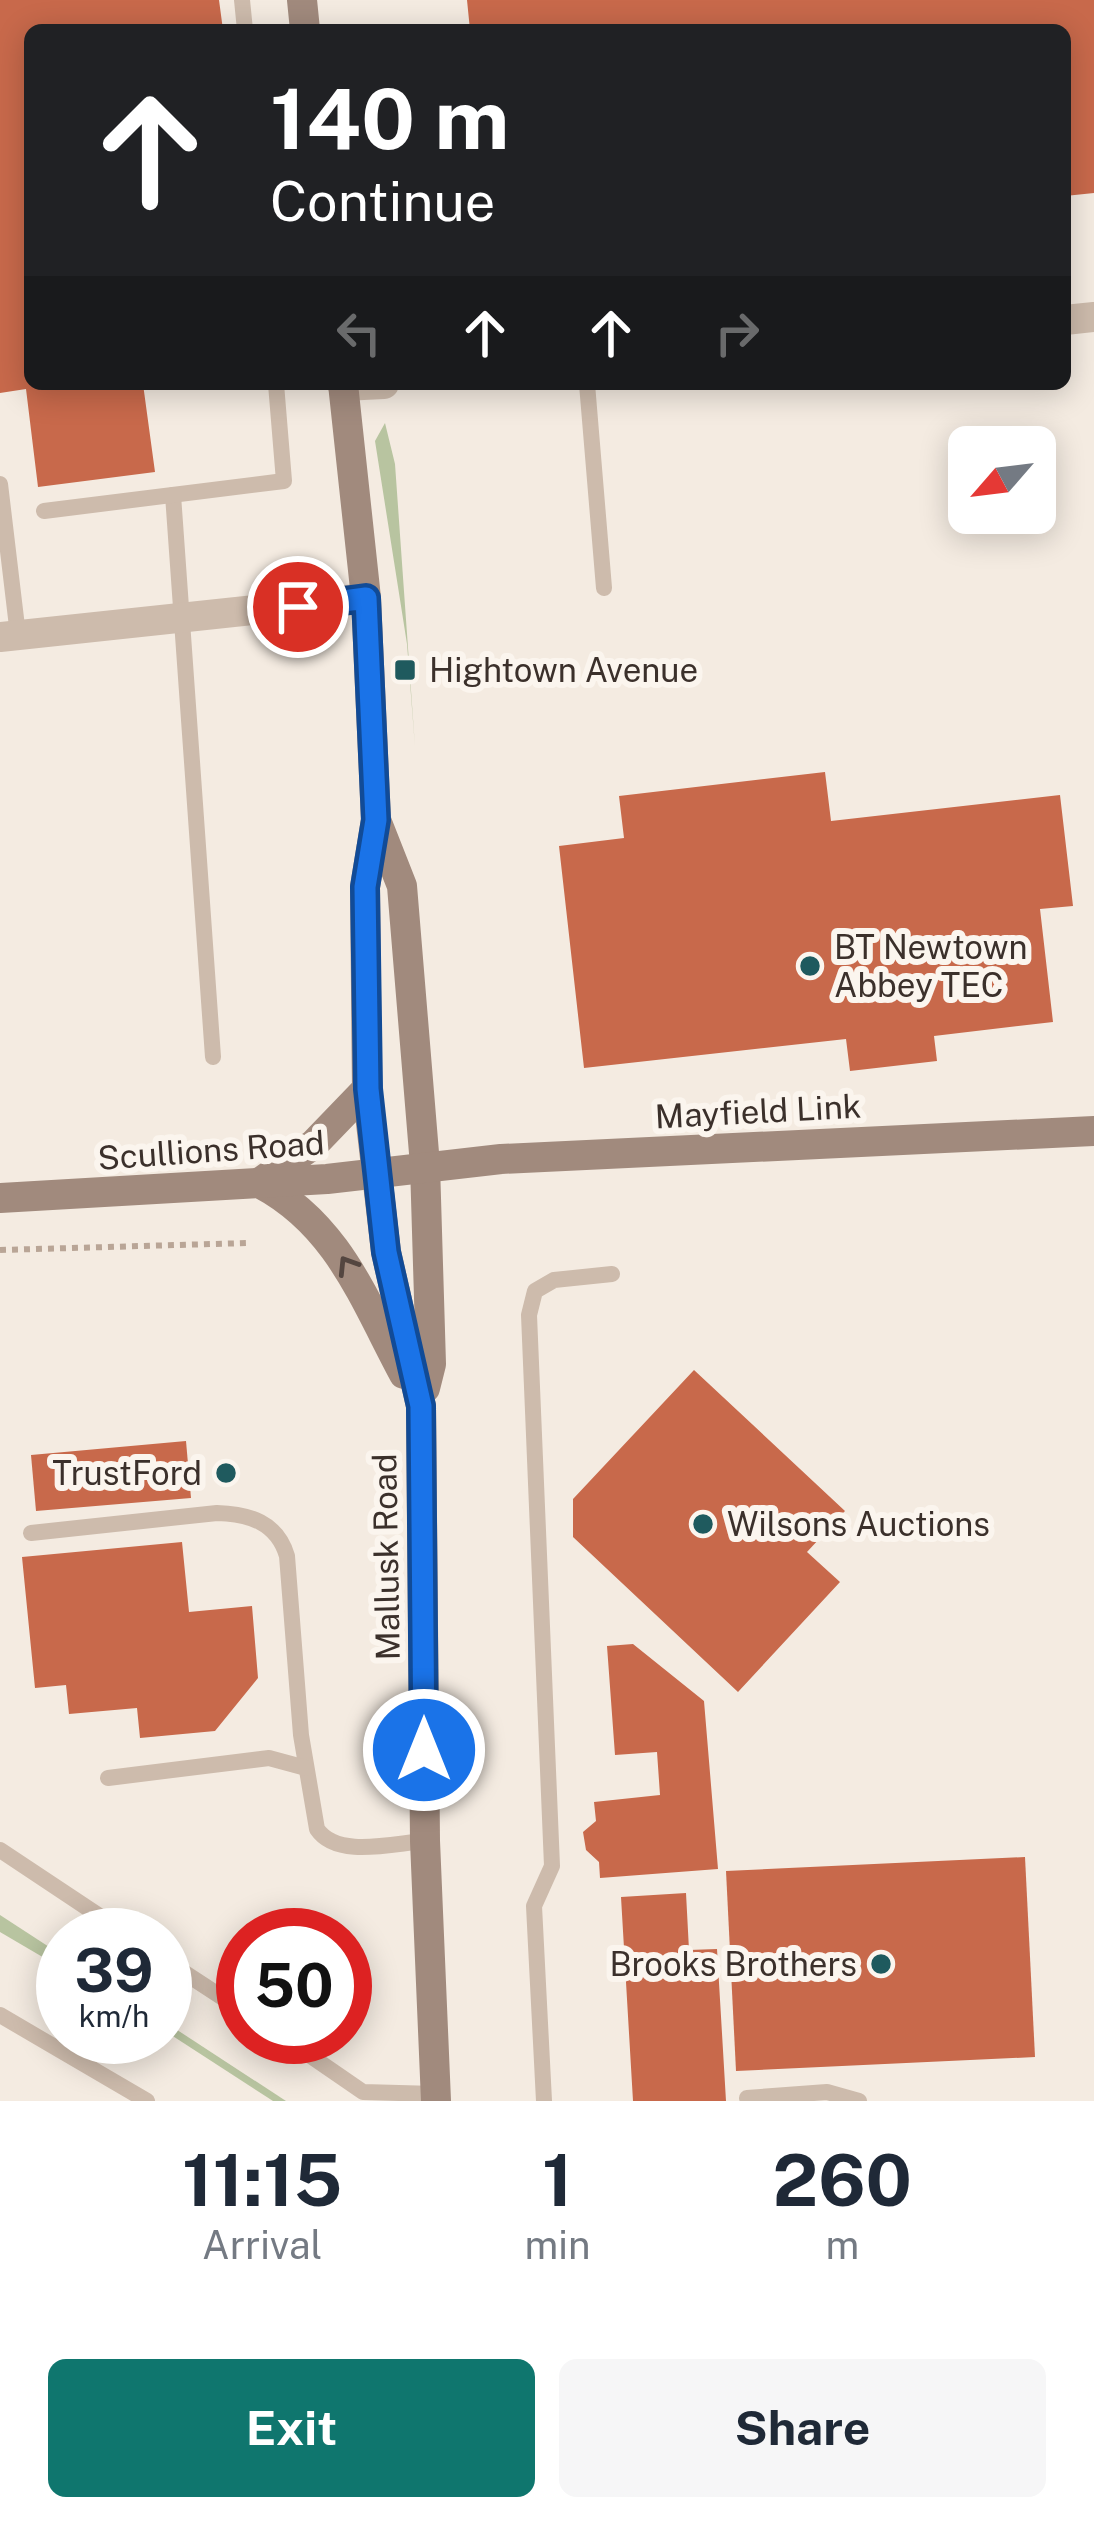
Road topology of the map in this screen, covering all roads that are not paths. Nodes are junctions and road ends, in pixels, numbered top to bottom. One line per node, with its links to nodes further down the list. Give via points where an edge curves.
1 (276, 390): 5 (lane, via 284,481)
2 (344, 390): 8 (main road)
3 (588, 390): 7 (lane)
4 (0, 484): 10 (lane)
5 (173, 495): 6 (lane); 9 (lane)
6 (44, 511)
7 (604, 588)
8 (366, 598): 9 (street); 11 (main road)
9 (183, 619): 10 (street); 12 (lane)
10 (9, 636)
11 (376, 820): 13 (main road, Mallusk Road, via 365,887); 15 (main road, via 402,886)
12 (213, 1057)
13 (368, 1089): 16 (main road, Mallusk Road); 17 (main road, via 314,1144)
14 (1094, 1131): 15 (main road, Mayfield Link)
15 (425, 1165): 16 (main road, Scullions Road); 20 (main road, via 431,1364)
16 (376, 1172): 17 (main road, Scullions Road); 20 (main road, Mallusk Road)
17 (259, 1183): 18 (main road, Scullions Road); 20 (main road, one-way to 17, via 335,1245 290,1199)
18 (0, 1198)
19 (612, 1274): 32 (lane, via 554,1280 535,1291 529,1315 552,1867 534,1906)
20 (421, 1406): 24 (main road, Mallusk Road)
21 (31, 1533): 22 (lane, via 217,1513 242,1514 273,1530 287,1556)
22 (306, 1768): 23 (lane, via 269,1758); 24 (lane, via 323,1838 356,1846)
23 (109, 1778)
24 (425, 1841): 29 (main road, Mallusk Road)
25 (0, 1850): 26 (lane)
26 (87, 1908)
27 (0, 2015): 31 (lane)
28 (322, 2064): 29 (lane, via 363,2092)
29 (435, 2097)
30 (747, 2098): 33 (lane, via 826,2092)
31 (147, 2101)
32 (544, 2101)
33 (859, 2101)

